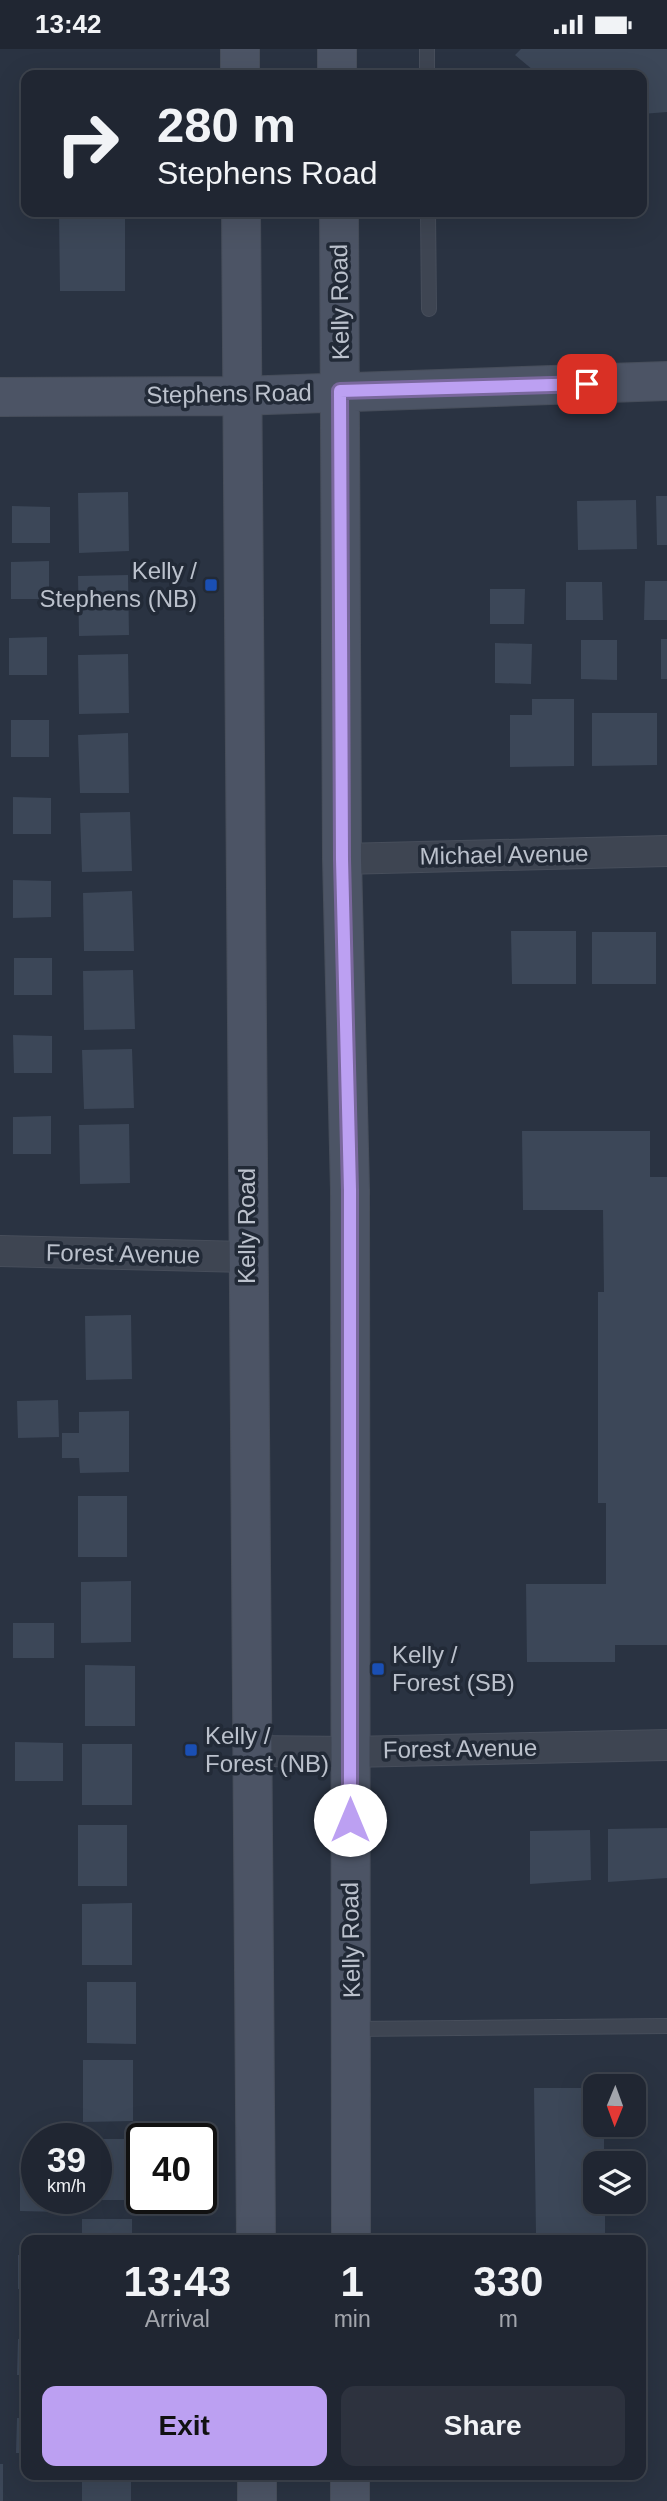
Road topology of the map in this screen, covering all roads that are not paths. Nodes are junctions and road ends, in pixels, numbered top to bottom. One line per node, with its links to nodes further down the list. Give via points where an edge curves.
1 (240, 49): 4 (street)
2 (337, 49): 5 (street)
3 (427, 49): 6 (lane)
4 (240, 70)
5 (337, 70)
6 (427, 70)
7 (241, 217): 13 (street, Kelly Road)
8 (339, 217): 12 (street, Kelly Road)
9 (428, 217): 10 (lane)
10 (429, 309)
11 (667, 381): 12 (street, Stephens Road)
12 (340, 391): 13 (street, Stephens Road); 16 (street, Kelly Road)
13 (242, 396): 14 (street, Stephens Road); 18 (street, Kelly Road, via 249,1053)
14 (0, 397)
15 (667, 851): 16 (street, Michael Avenue)
16 (342, 859): 21 (street, Kelly Road, via 350,1190)
17 (0, 1251): 18 (street, Forest Avenue)
18 (246, 1257): 20 (street, Kelly Road)
19 (667, 1745): 21 (street, Forest Avenue)
20 (254, 1751): 21 (street, Forest Avenue); 24 (street, Kelly Road)
21 (350, 1752): 23 (street, Kelly Road)
22 (667, 2026): 23 (lane)
23 (352, 2029): 25 (street, Kelly Road)
24 (256, 2235)
25 (351, 2235)
26 (257, 2480): 28 (street)
27 (350, 2480): 29 (street)
28 (257, 2501)
29 (349, 2501)

